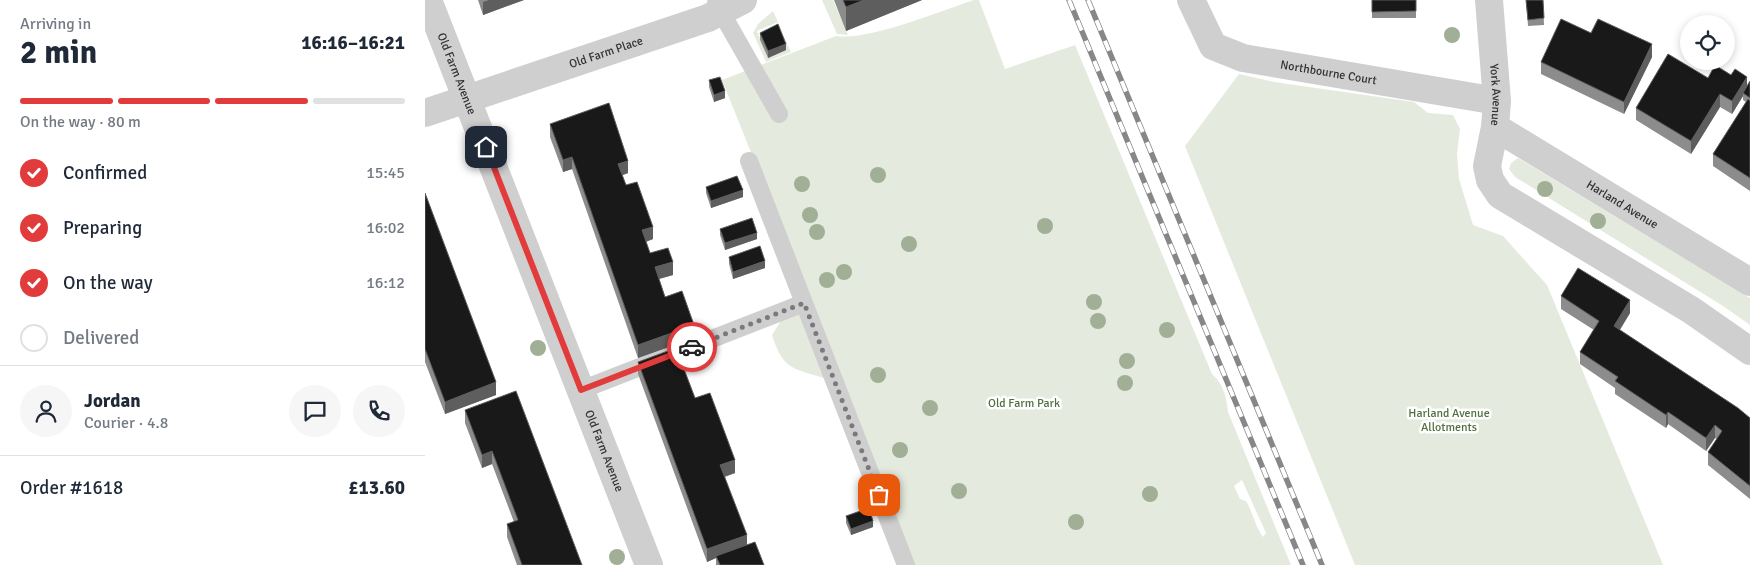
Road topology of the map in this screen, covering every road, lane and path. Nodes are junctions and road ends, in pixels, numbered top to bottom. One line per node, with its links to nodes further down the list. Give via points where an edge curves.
1 (428, 0): 6 (street, Old Farm Avenue)
2 (743, 0): 5 (street, Old Farm Place)
3 (1191, 0): 9 (street, Northbourne Court, via 1213,46 1243,58)
4 (1489, 0): 9 (street, York Avenue)
5 (717, 6): 6 (street, Old Farm Place); 8 (lane)
6 (466, 99): 7 (street, Old Farm Place); 14 (street, Old Farm Avenue)
7 (425, 113)
8 (779, 114)
9 (1496, 114): 11 (street, Harland Avenue); 13 (street, York Avenue, via 1487,166 1490,180 1500,195 1691,310)
10 (749, 161): 12 (lane)
11 (1750, 282)
12 (804, 303): 14 (lane); 16 (lane)
13 (1750, 351)
14 (581, 390): 15 (street, Old Farm Avenue)
15 (649, 565)
16 (906, 565)

